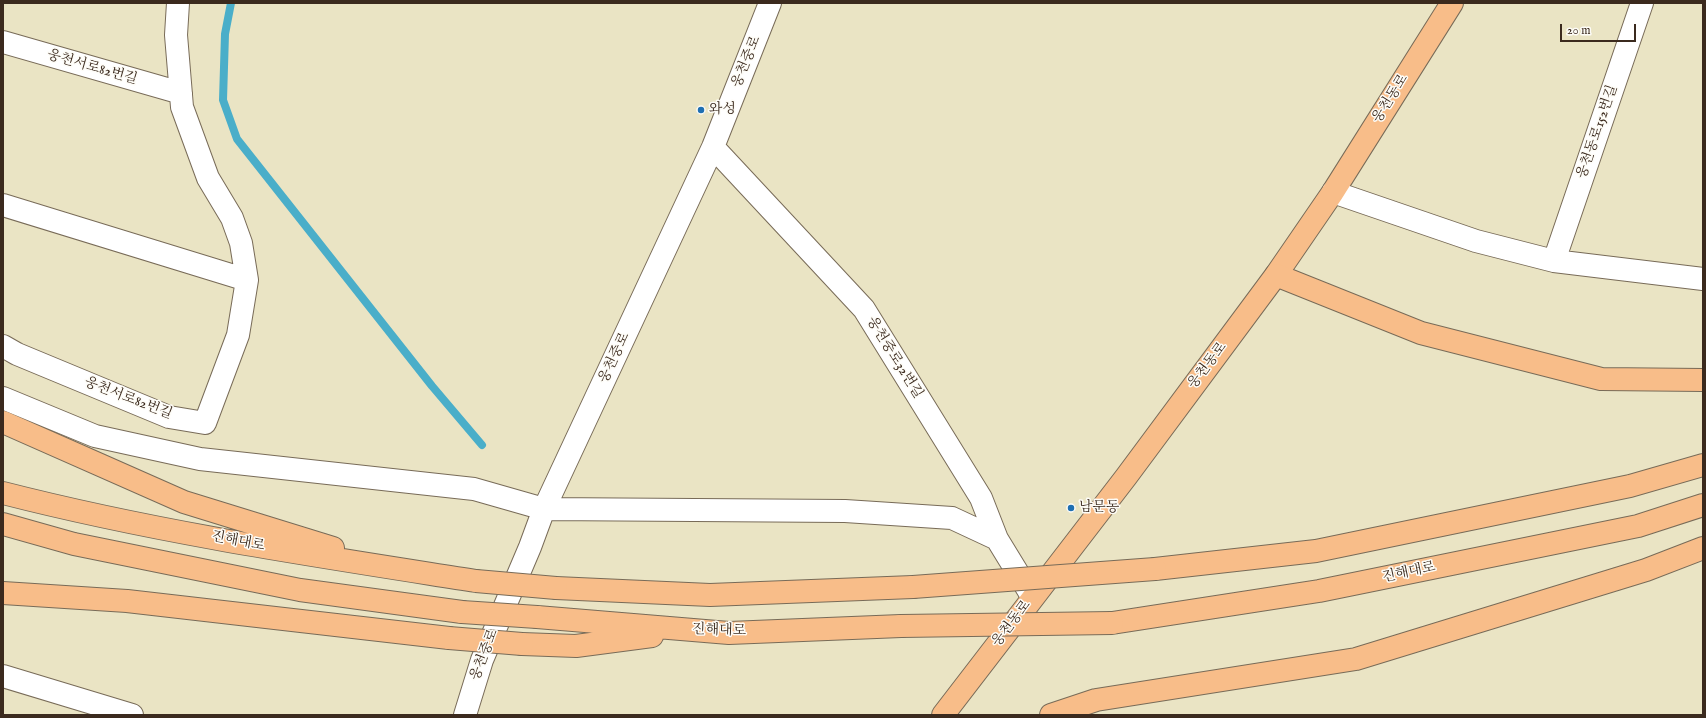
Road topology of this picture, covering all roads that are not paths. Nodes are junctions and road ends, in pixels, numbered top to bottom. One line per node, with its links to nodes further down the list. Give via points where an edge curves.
1 (178, 3): 6 (street, 웅천서로82번길, via 176,35)
2 (770, 3): 7 (street, 웅천중로)
3 (1452, 3): 8 (main road, 웅천동로)
4 (1642, 3): 10 (street, 웅천동로152번길)
5 (3, 42): 6 (street, 웅천서로82번길)
6 (181, 93): 13 (street, 웅천서로82번길, via 182,107 208,178 232,218 241,242)
7 (713, 147): 21 (street, 웅천중로); 23 (street, 웅천중로32번길, via 864,309 981,498)
8 (1333, 192): 10 (street, via 1476,241); 11 (main road, 웅천동로)
9 (3, 205): 13 (street)
10 (1554, 261): 12 (street)
11 (1276, 275): 15 (main road, via 1421,333 1601,379); 27 (main road, 웅천동로, via 1126,477)
12 (1703, 279)
13 (247, 280): 14 (street, 웅천서로82번길, via 238,335 205,423 169,417)
14 (3, 346)
15 (1703, 380)
16 (3, 398): 21 (street, via 95,436 200,459 474,489)
17 (3, 422): 25 (main road, via 184,502)
18 (1703, 465): 25 (main road, 진해대로, bridge, via 1630,486 1316,551 1155,569 913,587 710,595 556,588 476,581)
19 (3, 493): 25 (main road, 진해대로, via 97,516 300,554)
20 (1703, 505): 28 (main road, 진해대로, bridge, via 1638,526 1319,591 1112,623 901,626 728,633)
21 (544, 509): 23 (street, via 845,511 952,518); 31 (street, 웅천중로, via 482,660)
22 (3, 524): 28 (main road, 진해대로, bridge, via 74,544 300,590 462,612)
23 (996, 539): 27 (street, 웅천중로32번길)
24 (1703, 548): 33 (main road, via 1646,570 1356,659 1096,700)
25 (405, 570)
26 (3, 593): 28 (main road, bridge, via 127,601 522,644 576,646)
27 (1032, 598): 32 (main road, 웅천동로)
28 (694, 630)
29 (3, 676): 30 (street)
30 (132, 715)
31 (465, 715)
32 (943, 715)
33 (1051, 715)

